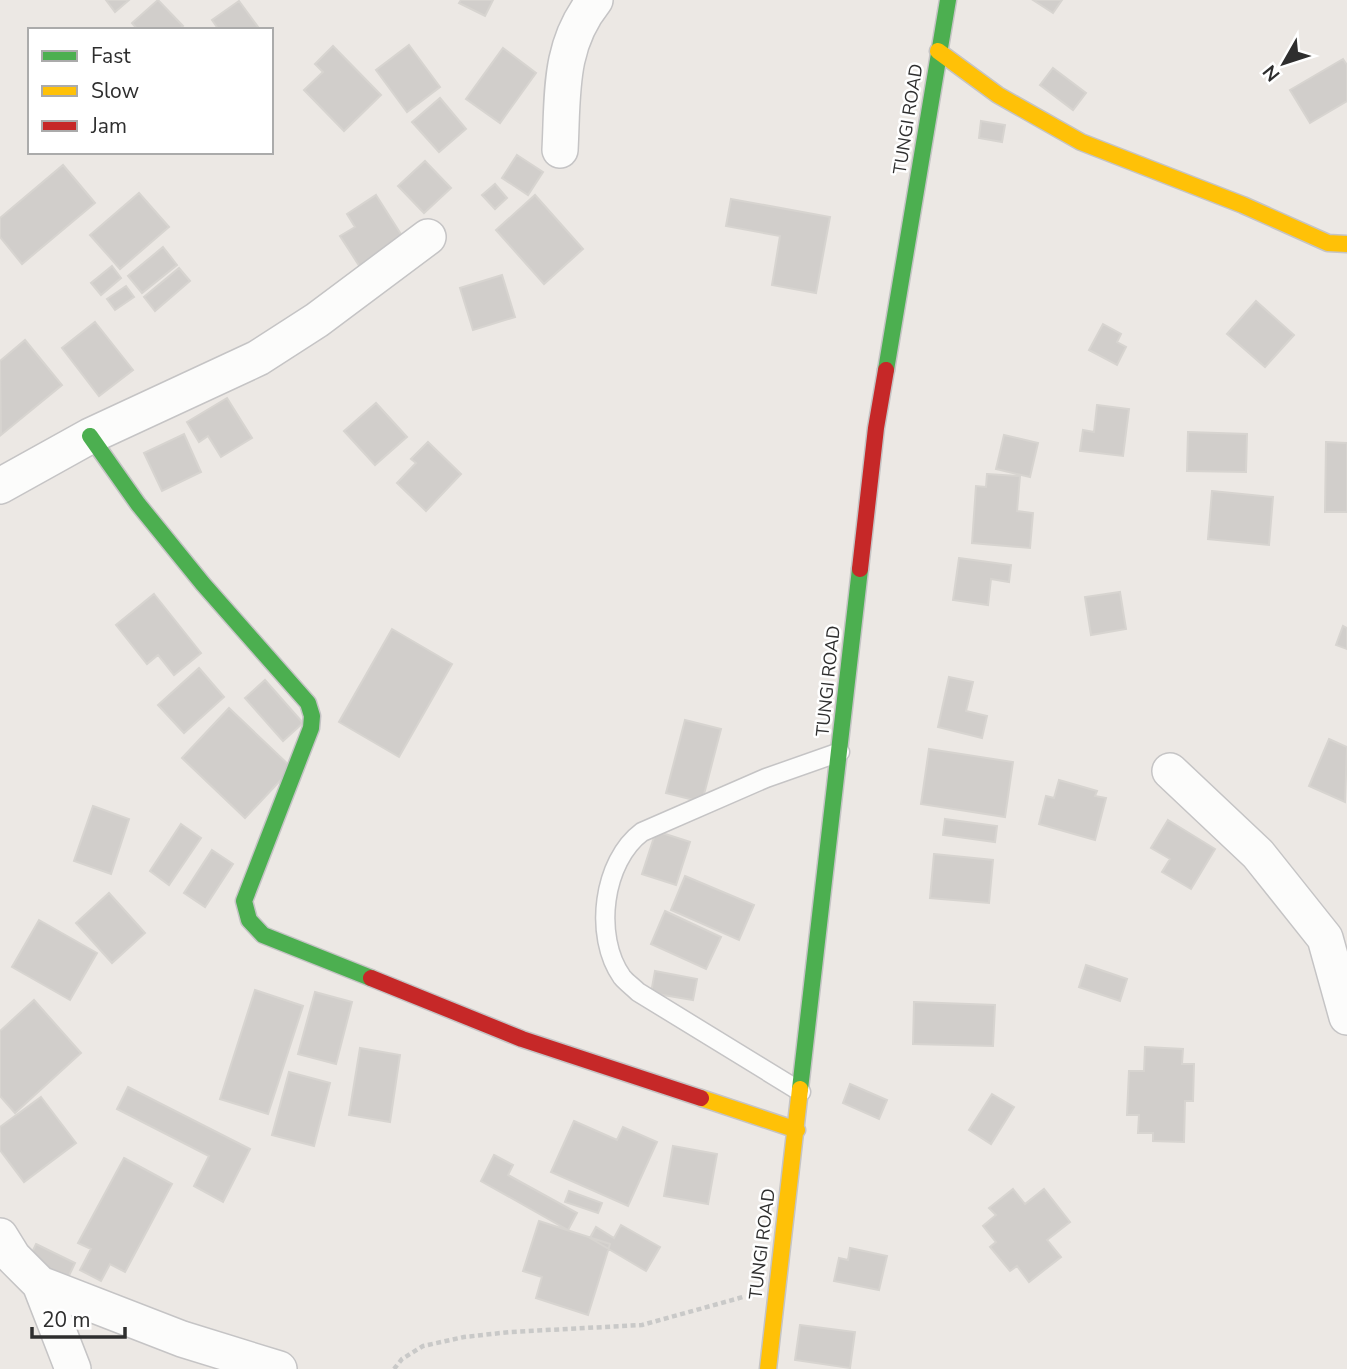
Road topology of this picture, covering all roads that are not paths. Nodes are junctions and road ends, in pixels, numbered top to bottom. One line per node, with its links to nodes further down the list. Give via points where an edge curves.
1 (595, 0): 4 (street, via 580,21 564,62)
2 (948, 0): 3 (street, TUNGI ROAD)
3 (938, 51): 6 (street, via 998,95 1081,142 1328,243); 9 (street, TUNGI ROAD, via 876,428)
4 (560, 150)
5 (428, 237): 7 (street, via 258,358)
6 (1347, 244)
7 (90, 436): 8 (street); 13 (street, via 203,584 308,703 311,728 244,901 250,924 263,935 522,1039)
8 (0, 486)
9 (840, 752): 12 (street, TUNGI ROAD); 12 (lane, via 766,778 642,832 632,839 610,876 605,926 610,953 622,976 638,992)
10 (1170, 771): 11 (street, via 1258,854 1325,938)
11 (1347, 1017)
12 (801, 1092): 13 (street, TUNGI ROAD)
13 (797, 1130): 18 (street, TUNGI ROAD)
14 (0, 1236): 15 (street)
15 (40, 1284): 16 (street); 17 (street, via 182,1339)
16 (73, 1369)
17 (279, 1369)
18 (768, 1369)

